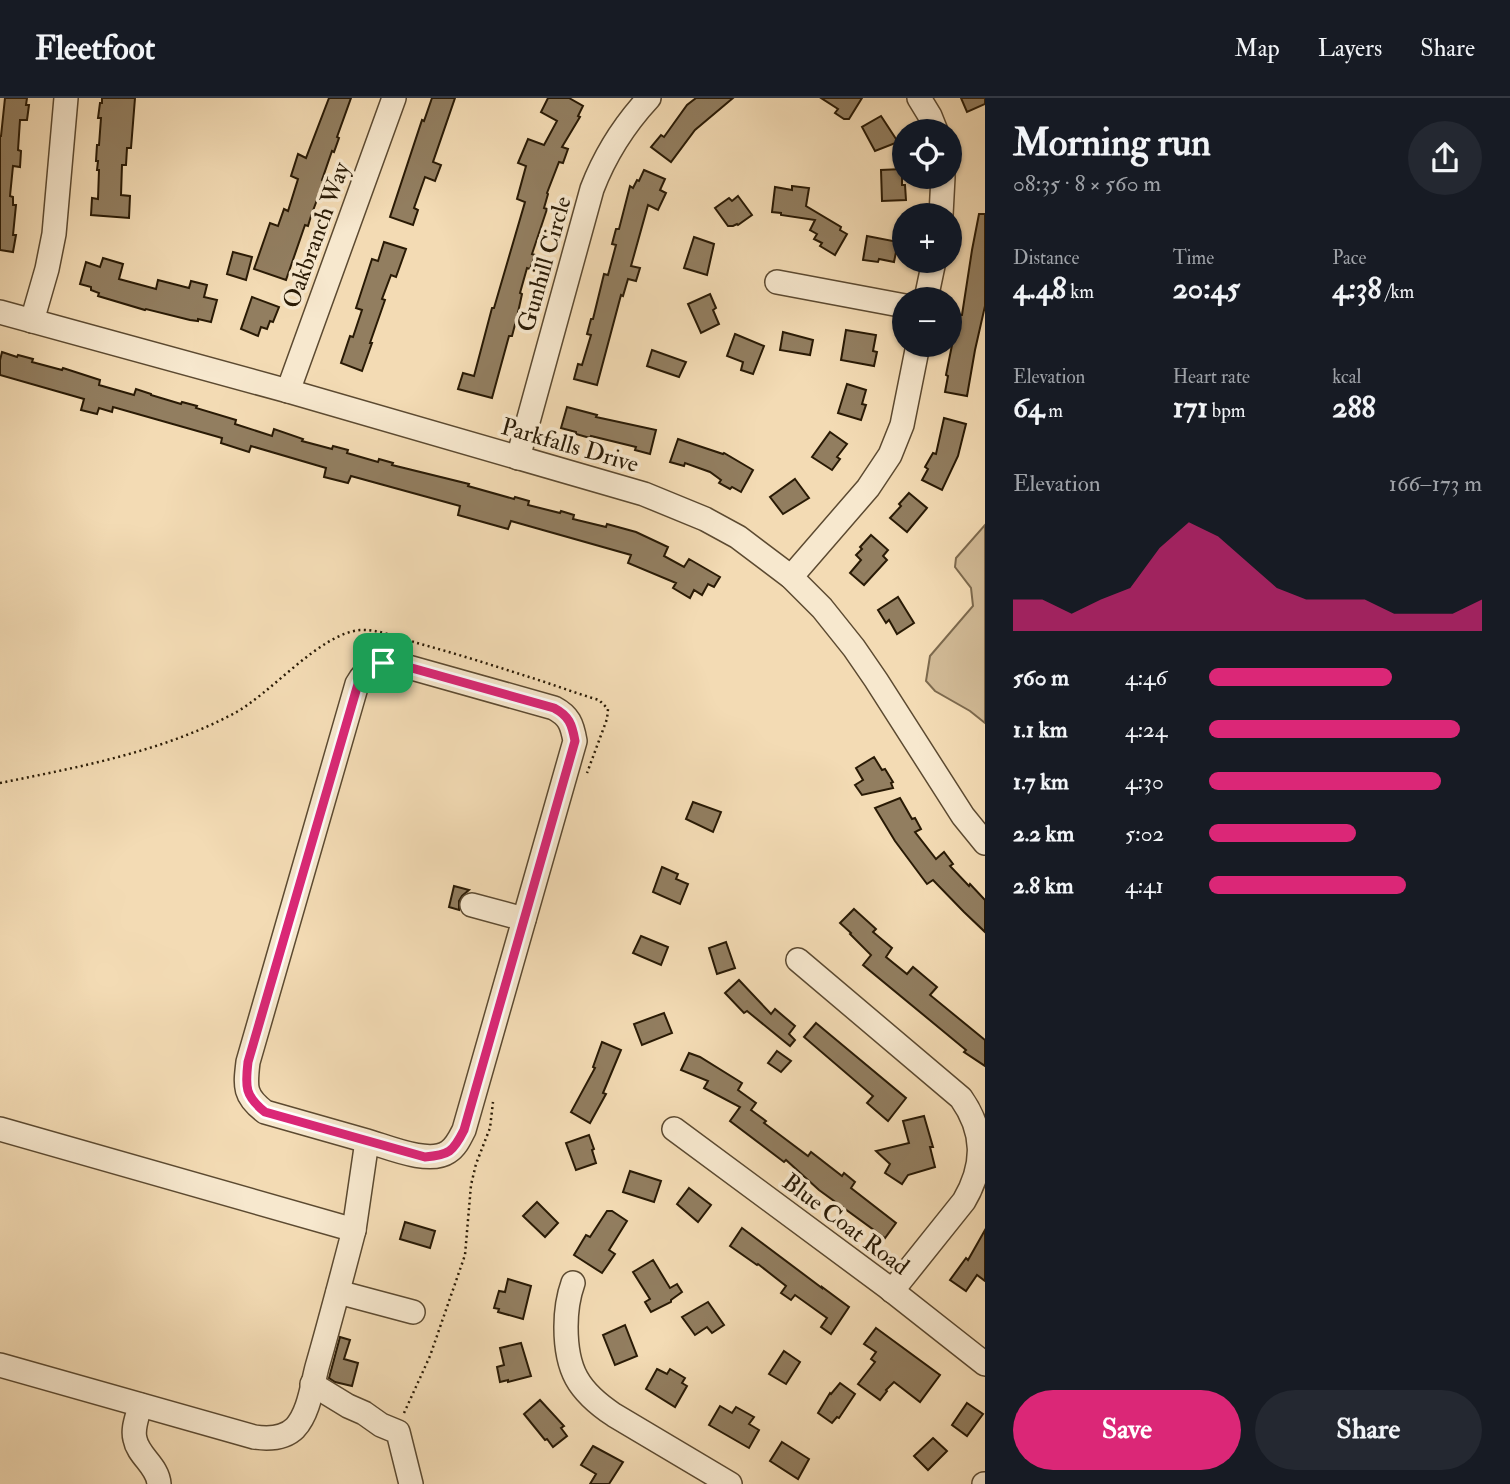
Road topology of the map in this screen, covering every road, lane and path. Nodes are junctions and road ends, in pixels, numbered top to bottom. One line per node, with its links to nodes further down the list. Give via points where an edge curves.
1 (66, 98): 9 (street, via 54,234)
2 (394, 98): 11 (street, Oakbranch Way)
3 (649, 98): 12 (street, Gunhill Circle, via 627,122 592,189)
4 (919, 98): 5 (street)
5 (931, 119)
6 (777, 282): 7 (street)
7 (892, 304)
8 (0, 312): 9 (street, Parkfalls Drive)
9 (32, 321): 11 (street, Parkfalls Drive)
10 (916, 357): 13 (street, via 902,425 890,455 868,488)
11 (288, 391): 12 (street, Parkfalls Drive)
12 (518, 458): 13 (street, Parkfalls Drive, via 644,494 705,519 738,537)
13 (791, 577): 16 (street, Parkfalls Drive, via 854,648)
14 (587, 774): 15 (path, via 607,719 608,709 599,700 363,630 327,643 235,713 186,735 107,761)
15 (0, 783)
16 (985, 843)
17 (472, 905): 18 (street)
18 (524, 919): 23 (street, via 458,1142 443,1155 425,1157); 23 (street, via 574,750 569,722 554,708 394,663 372,666 358,684 246,1077 251,1101 265,1112)
19 (798, 960): 26 (street, via 961,1098 974,1118 981,1150 977,1178)
20 (494, 1098): 33 (path, via 490,1128 471,1185 465,1255)
21 (0, 1129): 24 (street)
22 (674, 1129): 26 (street, Blue Coat Road)
23 (367, 1141): 24 (street)
24 (354, 1230): 27 (street)
25 (573, 1283): 36 (street, via 566,1318 567,1354 586,1392 614,1415)
26 (892, 1291): 29 (street, Blue Coat Road)
27 (338, 1292): 28 (street); 31 (street)
28 (412, 1312)
29 (985, 1364)
30 (0, 1365): 32 (street)
31 (312, 1384): 32 (street, via 298,1424 276,1438 254,1437); 33 (street)
32 (140, 1405): 34 (street, via 135,1442)
33 (398, 1432): 35 (street)
34 (159, 1484)
35 (411, 1484)
36 (730, 1484)

